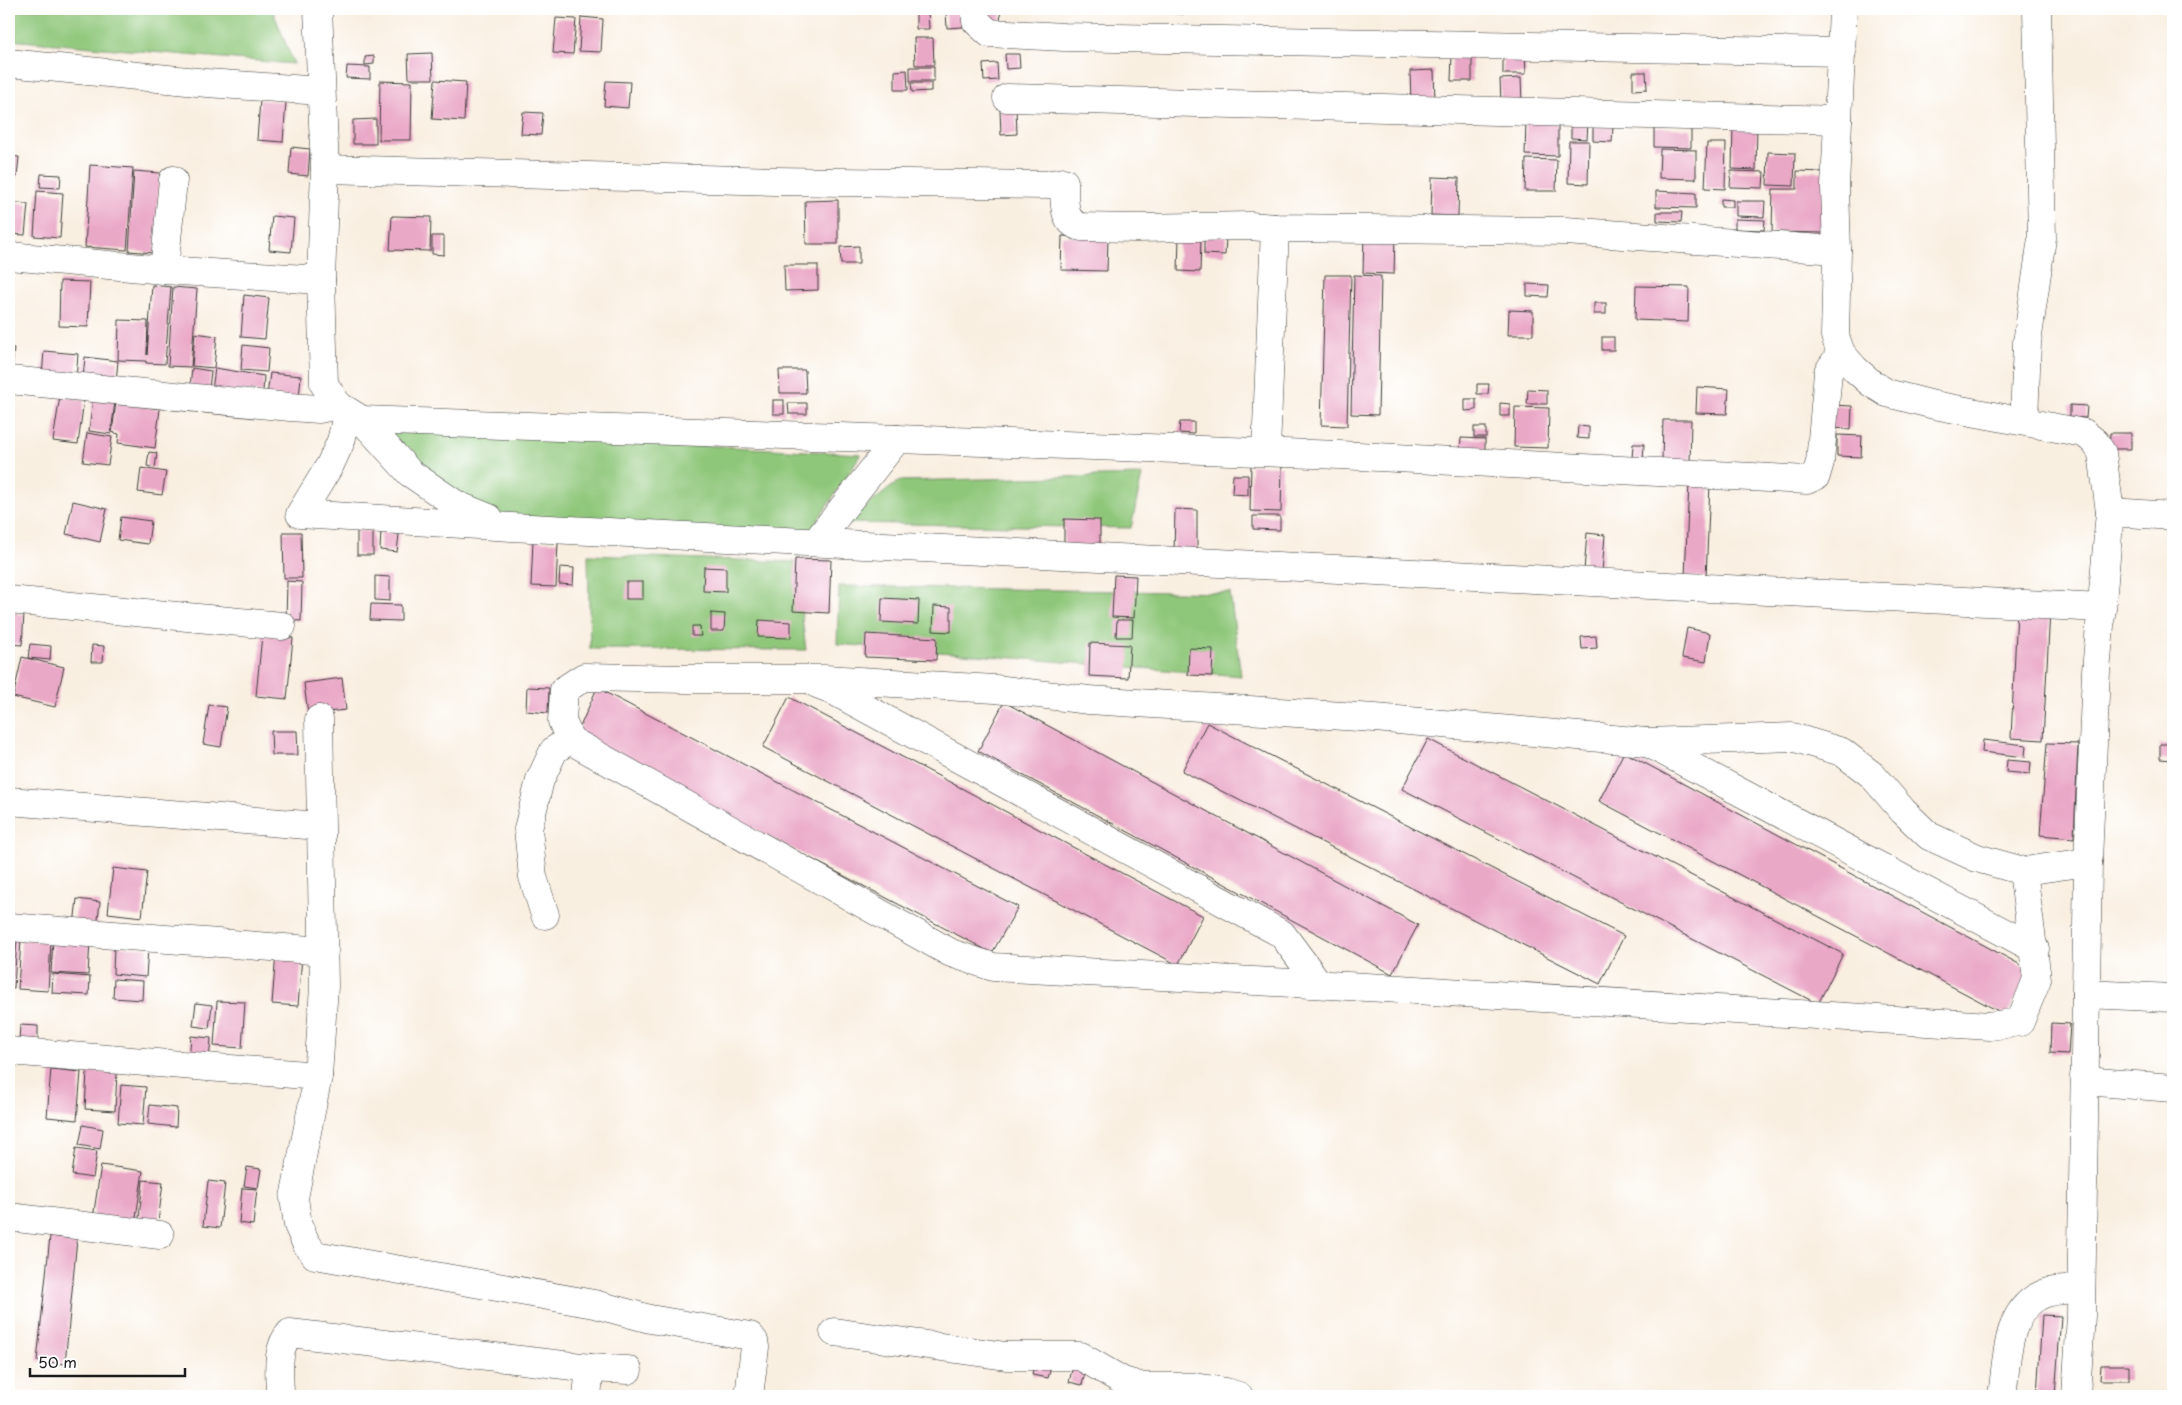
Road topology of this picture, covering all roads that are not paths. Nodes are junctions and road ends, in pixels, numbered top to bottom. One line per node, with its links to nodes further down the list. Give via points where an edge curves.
1 (318, 9): 7 (street)
2 (975, 9): 5 (street, via 976,21 981,27 989,33 998,34)
3 (1843, 9): 5 (street)
4 (2037, 9): 20 (street, via 2042,238 2027,343)
5 (1842, 52): 9 (street)
6 (9, 63): 7 (street)
7 (321, 91): 10 (street)
8 (1007, 98): 9 (street)
9 (1838, 120): 13 (street)
10 (325, 169): 12 (street, via 776,181 1044,185 1064,182 1066,216 1074,225 1081,227); 16 (street)
11 (172, 180): 15 (street)
12 (1275, 228): 13 (street, via 1565,230); 22 (street)
13 (1836, 250): 17 (street, via 1835,336)
14 (9, 256): 15 (street)
15 (164, 270): 16 (street)
16 (321, 280): 19 (street, via 324,384)
17 (1841, 353): 20 (street, via 1871,383 1887,393); 22 (street, via 1828,372 1820,462 1816,476 1807,480)
18 (9, 380): 19 (street)
19 (349, 412): 21 (street); 25 (street, via 410,473 457,506); 25 (street, via 330,465 300,514)
20 (2024, 421): 23 (street, via 2084,433 2095,442 2102,453)
21 (897, 438): 22 (street); 26 (street)
22 (1266, 452)
23 (2110, 512): 24 (street); 28 (street)
24 (2173, 516)
25 (511, 527): 26 (street)
26 (816, 542): 28 (street)
27 (9, 600): 29 (street)
28 (2102, 608): 36 (street, via 2096,671)
29 (282, 626)
30 (804, 679): 32 (street, via 584,677 564,690 562,721); 33 (street, via 995,689 1089,700 1375,718); 42 (street, via 830,689 1282,934)
31 (318, 719): 35 (street)
32 (570, 740): 38 (street, via 554,750 540,780 528,829 533,876); 42 (street, via 959,956 993,967)
33 (1646, 742): 37 (street, via 1792,737 1842,752 1872,775 1929,836 1977,858); 40 (street)
34 (9, 801): 35 (street)
35 (319, 826): 41 (street)
36 (2088, 862): 37 (street); 43 (street)
37 (2022, 871): 40 (street)
38 (545, 915)
39 (9, 927): 41 (street)
40 (2034, 949): 42 (street, via 2037,979 2020,1022 1990,1026)
41 (324, 950): 46 (street)
42 (1319, 984)
43 (2086, 994): 44 (street); 47 (street)
44 (2173, 998)
45 (9, 1051): 46 (street)
46 (318, 1076): 57 (street, via 294,1198 298,1225 315,1255 594,1304 650,1319 750,1336 754,1347)
47 (2084, 1076): 48 (street, via 2097,1082); 51 (street)
48 (2173, 1088)
49 (9, 1217): 50 (street)
50 (160, 1235)
51 (2080, 1289): 59 (street, via 2038,1296 2016,1319); 60 (street)
52 (834, 1332): 58 (street, via 1006,1356 1080,1356 1124,1381 1143,1387 1195,1387)
53 (590, 1368): 54 (street); 55 (street, via 290,1333 280,1350); 56 (street)
54 (628, 1370)
55 (280, 1396)
56 (587, 1396)
57 (749, 1396)
58 (1239, 1396)
59 (2002, 1396)
60 (2076, 1396)

